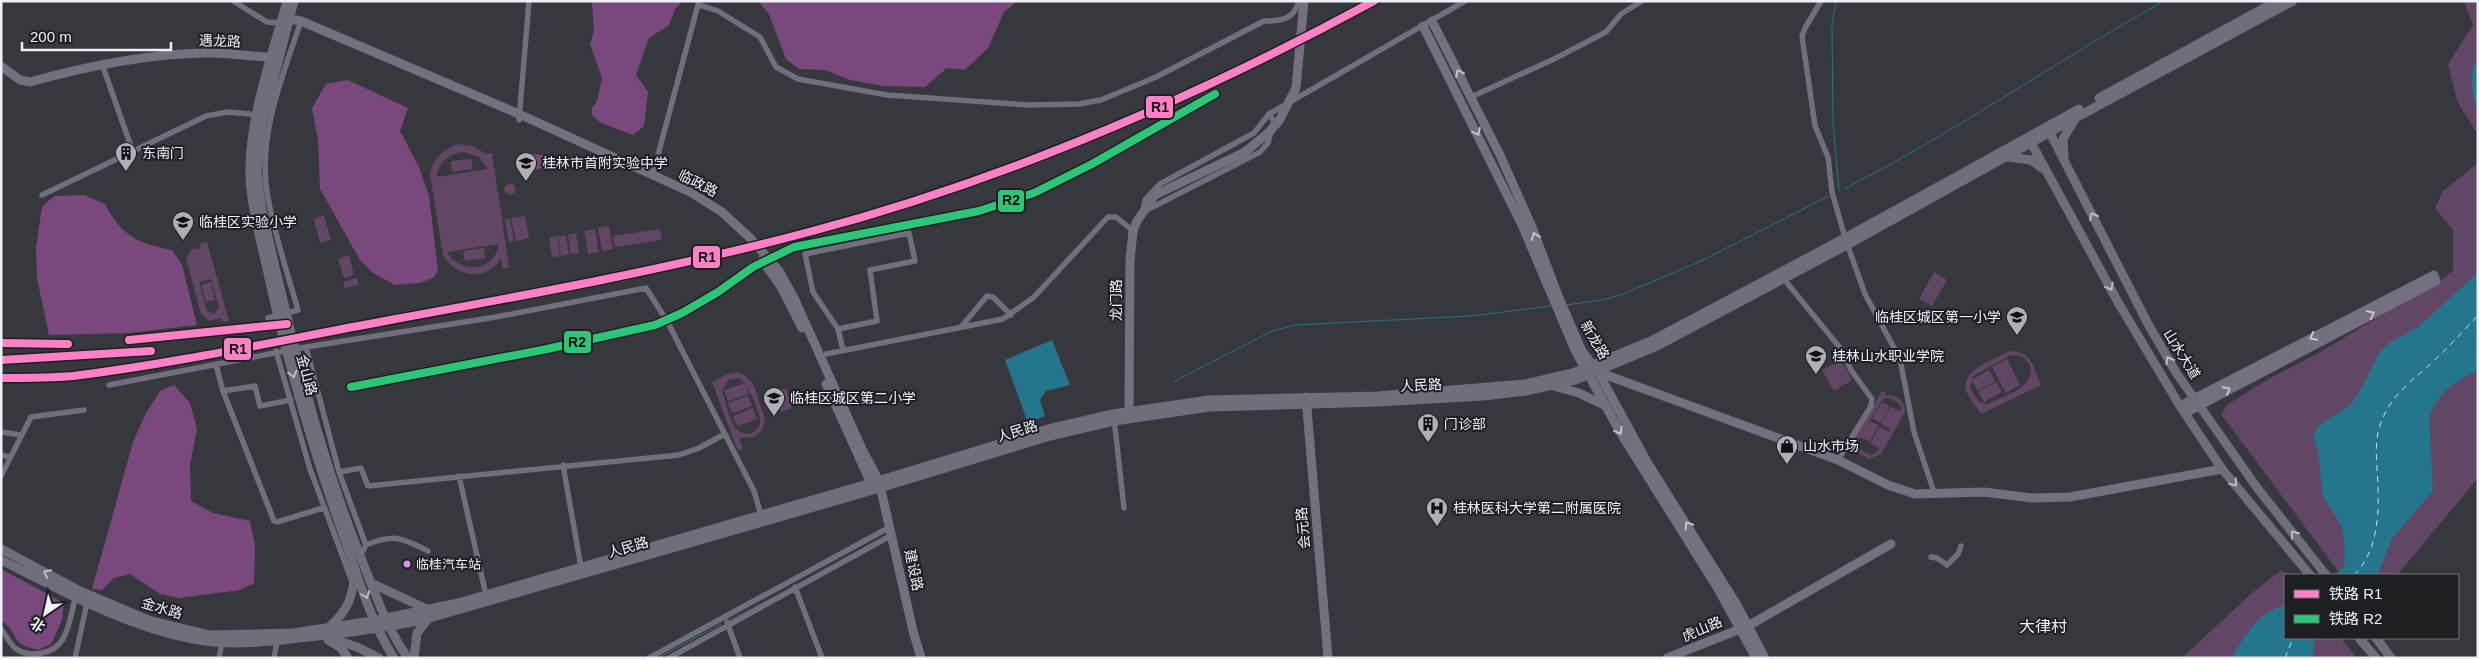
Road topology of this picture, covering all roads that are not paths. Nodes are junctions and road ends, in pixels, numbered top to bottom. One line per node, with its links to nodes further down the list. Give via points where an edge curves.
1 (233, 1): 13 (street, via 267,22)
2 (287, 1): 13 (main road, 金山路)
3 (294, 1): 13 (main road, 金山路)
4 (530, 1): 23 (street)
5 (1299, 1): 12 (street, via 1294,13 1283,21 1264,21 1156,78 1101,100 1059,105 887,95 798,79 776,67 760,37)
6 (1304, 1): 33 (street, 龙门路, via 1296,88 1279,121 1245,152 1155,195)
7 (1465, 1): 14 (street)
8 (1642, 1): 20 (street, via 1621,14 1606,32)
9 (1820, 1): 35 (street, via 1804,28 1803,50 1816,126 1826,151 1832,192)
10 (2277, 1): 25 (main road)
11 (2293, 1): 24 (main road)
12 (699, 3): 30 (street)
13 (286, 21): 15 (street, 临政路); 64 (main road, 金山路, via 254,127 253,203 277,313)
14 (1432, 21): 16 (street); 20 (street, 新龙路, one-way to 14)
15 (300, 24): 23 (street, 临政路); 39 (street, via 273,108 268,132 266,177 270,207 298,310)
16 (1423, 26): 22 (street); 37 (street, 新龙路, one-way to 37, via 1522,225)
17 (266, 57): 18 (street, 遇龙路, via 207,53)
18 (102, 64): 19 (street, 遇龙路, via 30,82 20,80); 27 (street)
19 (1, 66)
20 (1471, 97): 37 (street, 新龙路, one-way to 20, via 1532,227)
21 (250, 114): 27 (street, via 228,112 206,116)
22 (1269, 114): 33 (street, via 1254,133 1160,184 1145,200); 33 (street, via 1274,121 1268,143 1260,152)
23 (519, 117): 73 (street, 临政路, via 722,212 762,250 779,271)
24 (2076, 118): 25 (main road); 29 (main road, via 2063,139)
25 (2048, 129): 26 (main road); 29 (main road, 山水大道)
26 (2029, 140): 28 (main road); 31 (main road, 山水大道); 35 (main road)
27 (133, 152): 32 (street)
28 (2006, 157): 31 (main road, via 2031,160); 35 (main road)
29 (2065, 161): 55 (main road, 山水大道, one-way to 29, via 2148,324)
30 (654, 170)
31 (2045, 171): 58 (main road, 山水大道, one-way to 58)
32 (42, 195)
33 (1143, 212): 34 (street, 龙门路)
34 (1133, 231): 38 (street, via 1116,217 1108,217 1040,291); 59 (street, 龙门路)
35 (1846, 242): 36 (main road); 47 (main road); 74 (street, via 1865,294 1900,359 1914,432)
36 (1783, 278): 47 (main road, via 1657,346); 67 (street, via 1841,348 1851,370 1872,399 1871,406)
37 (1555, 299): 47 (street, 新龙路)
38 (1011, 315): 40 (street); 40 (street, via 993,297 987,296)
39 (268, 318)
40 (961, 328): 43 (street)
41 (838, 329): 41 (street, via 814,292 805,254 909,233 915,261 870,270 877,322); 43 (street)
42 (306, 347): 44 (street); 62 (street, via 496,317 646,288 667,321); 70 (street)
43 (843, 350): 45 (street)
44 (276, 352): 46 (street); 53 (street)
45 (826, 354)
46 (216, 365): 49 (street); 51 (street)
47 (1591, 370): 48 (street); 50 (main road, 人民路); 52 (street, 新龙路); 54 (main road, 人民路, via 1482,389); 56 (street, 新龙路)
48 (1624, 381): 52 (street, via 1615,385); 67 (street)
49 (109, 385)
50 (1550, 385): 54 (main road, 人民路, via 1526,391 1462,397); 56 (street, via 1579,393)
51 (223, 391): 53 (street, via 255,386 260,406); 75 (street, via 274,521)
52 (1612, 398): 104 (street, 新龙路, one-way to 52)
53 (291, 400): 75 (street)
54 (1306, 400): 59 (main road, 人民路, via 1209,400); 60 (main road, 人民路); 125 (street, 会元路)
55 (2197, 402): 55 (street, one-way to 55, via 2436,281 2434,275); 58 (street); 90 (main road, 山水大道, one-way to 55, via 2258,489)
56 (1606, 406): 104 (street, 新龙路, one-way to 104, via 1641,468)
57 (84, 410): 63 (street, via 32,417)
58 (2182, 410): 69 (main road, 山水大道)
59 (1129, 411): 60 (main road, 人民路)
60 (1113, 418): 73 (main road, 人民路, via 1048,429); 76 (street)
61 (1, 432): 63 (street)
62 (725, 434): 68 (street, via 686,454); 77 (street, via 754,491)
63 (21, 435): 66 (street)
64 (318, 450): 84 (main road, 金山路); 88 (main road, 金山路)
65 (1, 455): 66 (street)
66 (10, 457): 71 (street)
67 (1838, 460): 74 (street, via 1888,486 1915,494)
68 (563, 465): 72 (street); 87 (street)
69 (2222, 469): 74 (street, via 2070,498 2032,498 1984,492); 89 (main road, 山水大道, one-way to 89)
70 (339, 472): 72 (street, via 360,468 368,486); 80 (street)
71 (1, 476)
72 (459, 476): 95 (street)
73 (876, 485): 77 (main road, 人民路); 78 (street, 建设路); 98 (main road, 人民路)
74 (1935, 495)
75 (323, 508): 93 (street)
76 (1124, 508)
77 (761, 515): 87 (main road, 人民路)
78 (891, 531): 91 (street); 94 (street); 124 (street, 建设路)
79 (1891, 544): 104 (street, 虎山路)
80 (366, 545): 83 (street, via 386,537 398,537); 84 (street)
81 (1961, 546): 85 (street, via 1947,565)
82 (1, 549): 105 (main road, 金水路, one-way to 82, via 233,636 179,628 148,620 107,603)
83 (428, 551)
84 (360, 556): 92 (main road, 金山路)
85 (1931, 557)
86 (1, 560): 96 (main road, 金水路)
87 (581, 567): 95 (main road, 人民路)
88 (356, 573): 93 (main road); 102 (main road, 金山路, one-way to 102)
89 (2309, 574)
90 (2325, 574)
91 (791, 581): 94 (street); 100 (street)
92 (371, 583): 99 (main road); 101 (main road, 金山路)
93 (354, 586): 105 (main road, via 344,614)
94 (796, 589): 103 (street); 123 (street)
95 (486, 595): 98 (main road, 人民路)
96 (75, 598): 97 (main road, 金水路); 106 (street, via 63,639 50,651 38,654 19,650)
97 (87, 603): 111 (main road, 金水路, via 170,634); 113 (street)
98 (459, 607): 99 (main road)
99 (429, 614): 101 (main road); 120 (main road, via 417,633)
100 (726, 618): 103 (street); 121 (street)
101 (388, 622): 102 (main road); 119 (main road, 金山路)
102 (377, 625): 105 (main road, 金水路); 107 (main road, 金水路); 118 (main road, 金山路)
103 (728, 626): 112 (street); 122 (street)
104 (1744, 627): 126 (street, 虎山路); 127 (street, 新龙路); 128 (street, 新龙路)
105 (328, 628)
106 (1, 629)
107 (319, 636): 110 (main road, 金水路); 116 (street, via 337,644); 117 (main road, via 345,642)
108 (2360, 639): 129 (main road)
109 (2377, 639): 130 (main road)
110 (277, 641): 111 (main road, 金水路); 115 (street)
111 (222, 642): 114 (street)
112 (672, 657)
113 (75, 658)
114 (219, 658)
115 (274, 658)
116 (348, 658)
117 (379, 658)
118 (394, 658)
119 (408, 658)
120 (414, 658)
121 (649, 658)
122 (740, 658)
123 (822, 658)
124 (921, 658)
125 (1328, 658)
126 (1667, 658)
127 (1756, 658)
128 (1766, 658)
129 (2376, 658)
130 (2391, 658)

